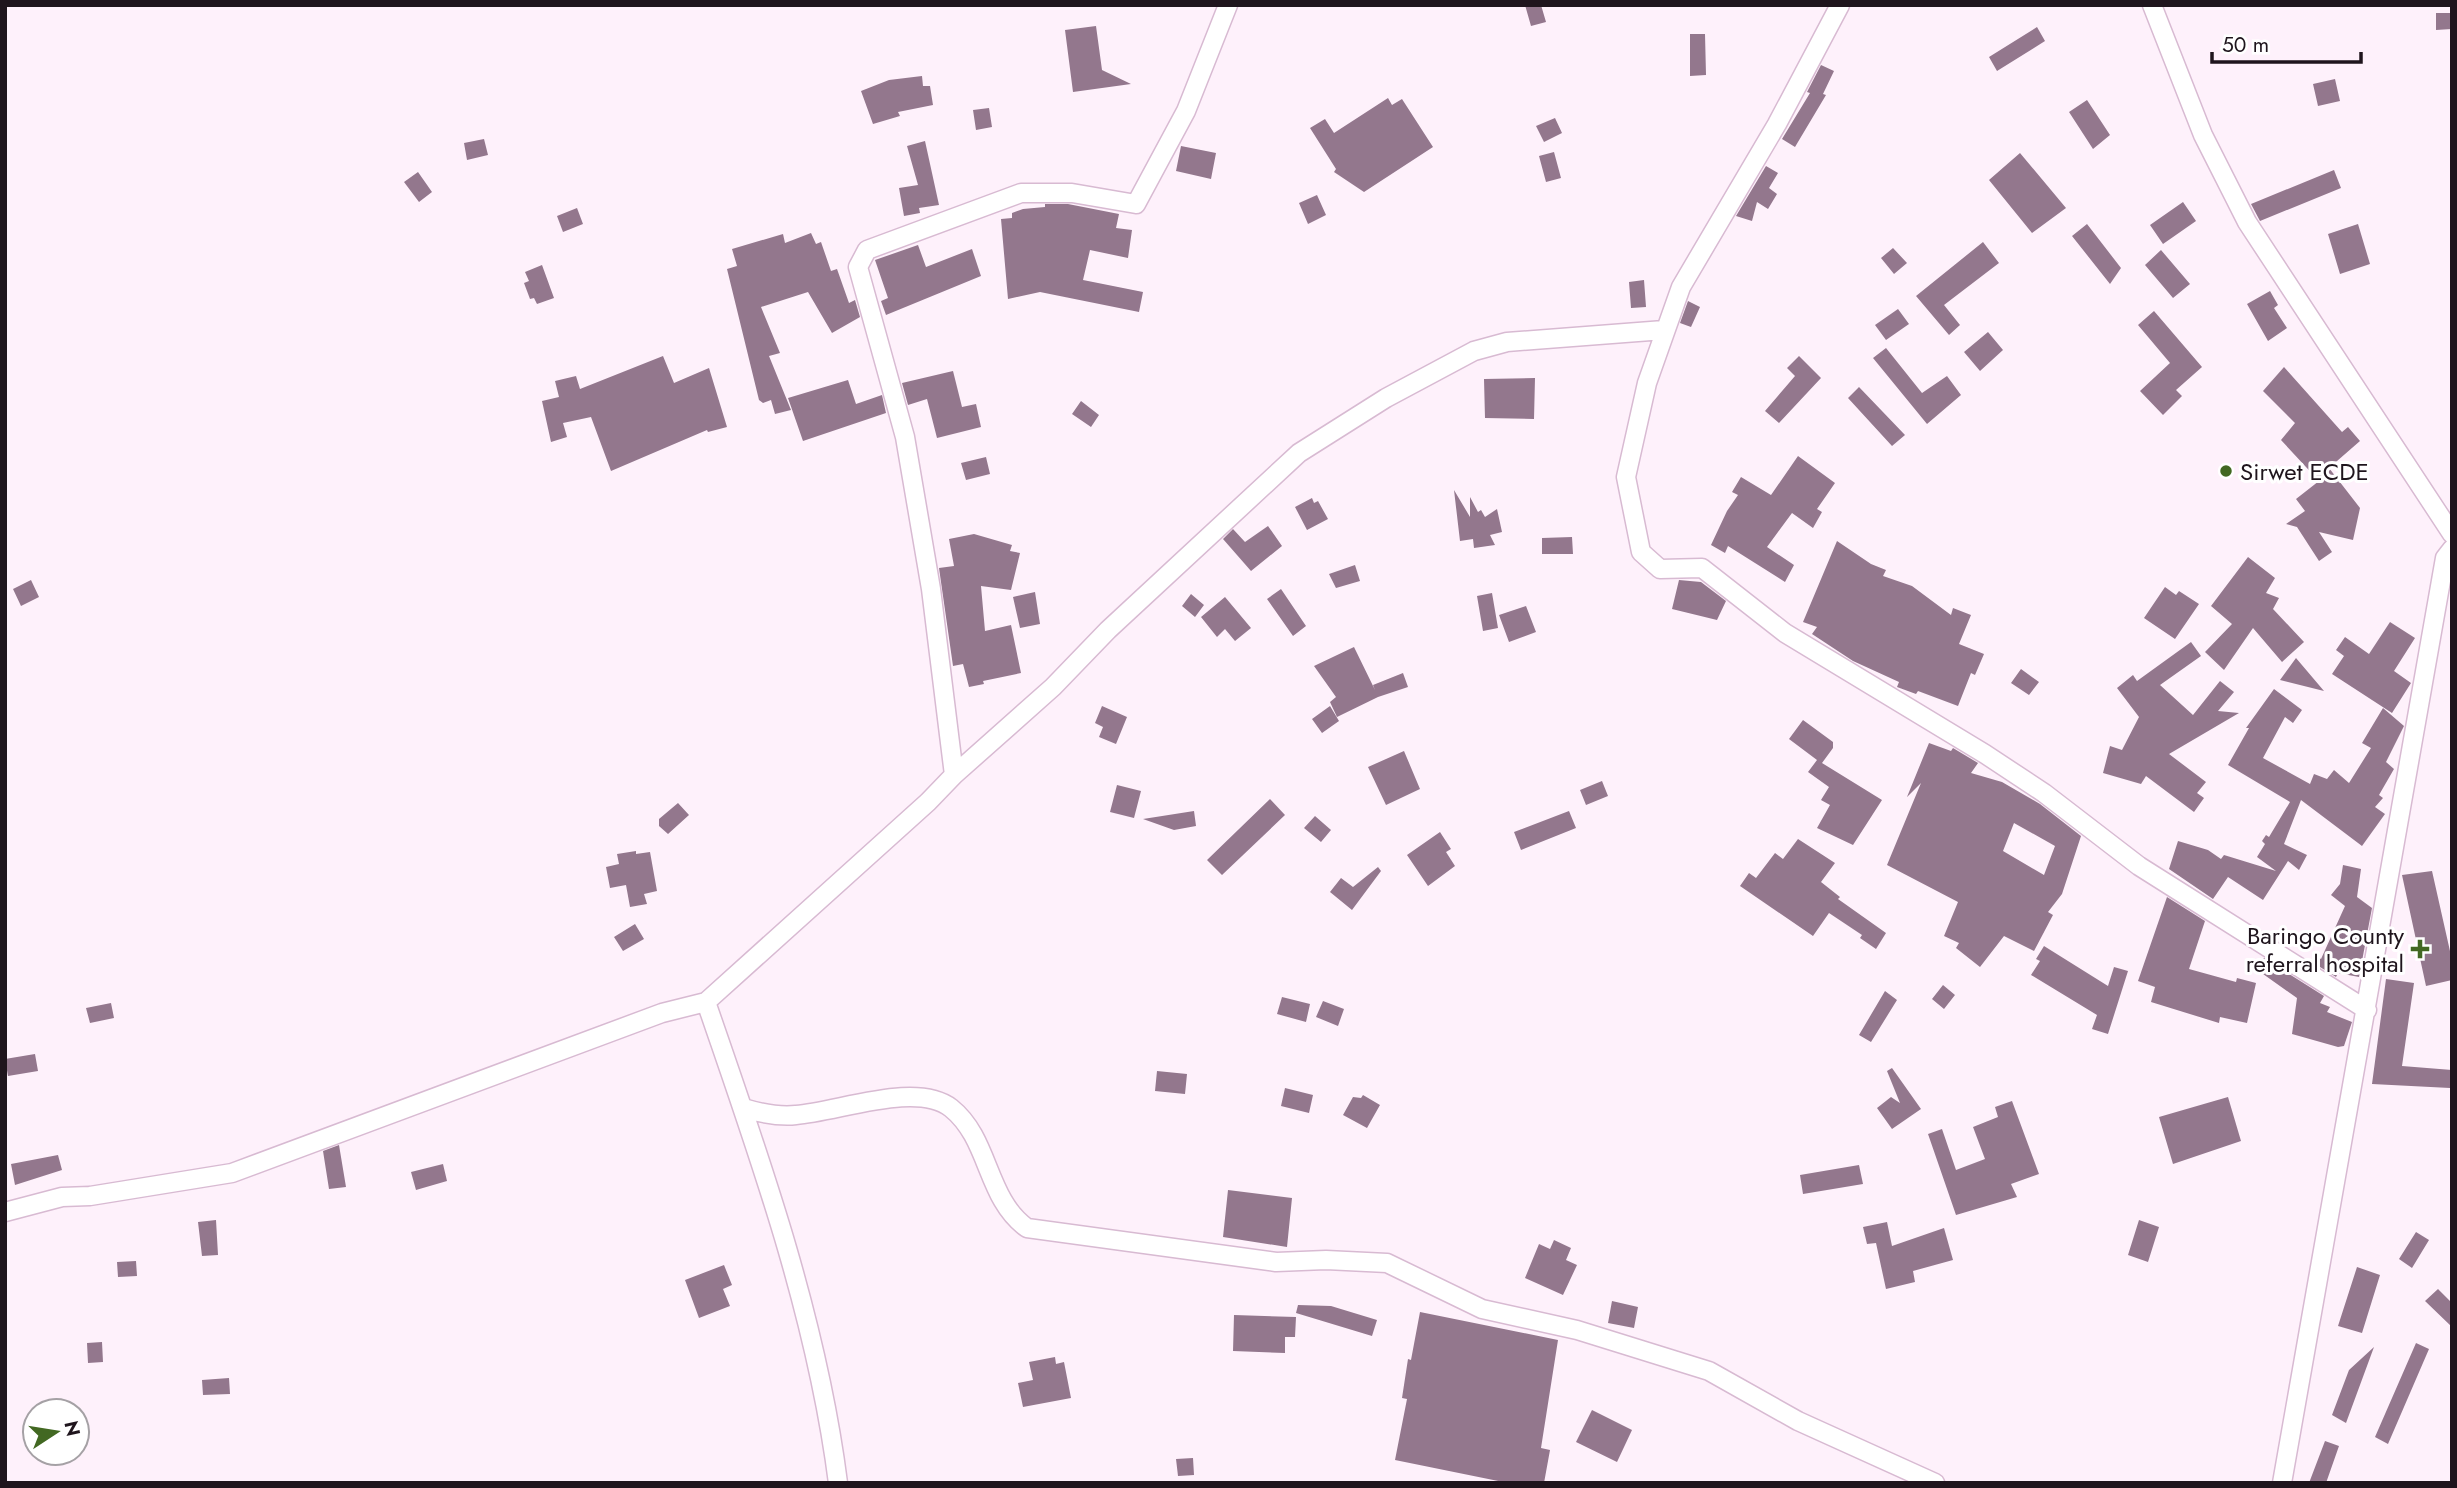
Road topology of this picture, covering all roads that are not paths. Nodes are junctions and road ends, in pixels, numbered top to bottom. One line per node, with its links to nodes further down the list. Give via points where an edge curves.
1 (1228, 5): 7 (street, via 1186,111 1136,204 1072,193 1021,193 867,250 858,267 905,437 931,589)
2 (1840, 5): 4 (street, via 1777,124 1681,287)
3 (2152, 5): 5 (street, via 2203,135 2246,222)
4 (1664, 330): 7 (street, via 1507,342 1474,351 1322,436 1298,453); 9 (street, via 1640,407 1626,477 1640,552 1660,569 1702,568 1785,633 1985,754 2139,866)
5 (2452, 534)
6 (2452, 549): 9 (street, via 2445,558)
7 (954, 775): 8 (street)
8 (706, 1002): 10 (street); 11 (street, via 662,1013 232,1173 62,1197)
9 (2367, 1010): 14 (street)
10 (743, 1108): 12 (street, via 795,1281); 13 (street, via 794,1116 897,1098 930,1098 951,1108 968,1127 996,1191 1011,1216 1027,1228 1276,1262 1387,1263 1482,1309 1577,1330 1709,1371 1798,1421)
11 (5, 1212)
12 (838, 1483)
13 (1935, 1483)
14 (2282, 1483)

